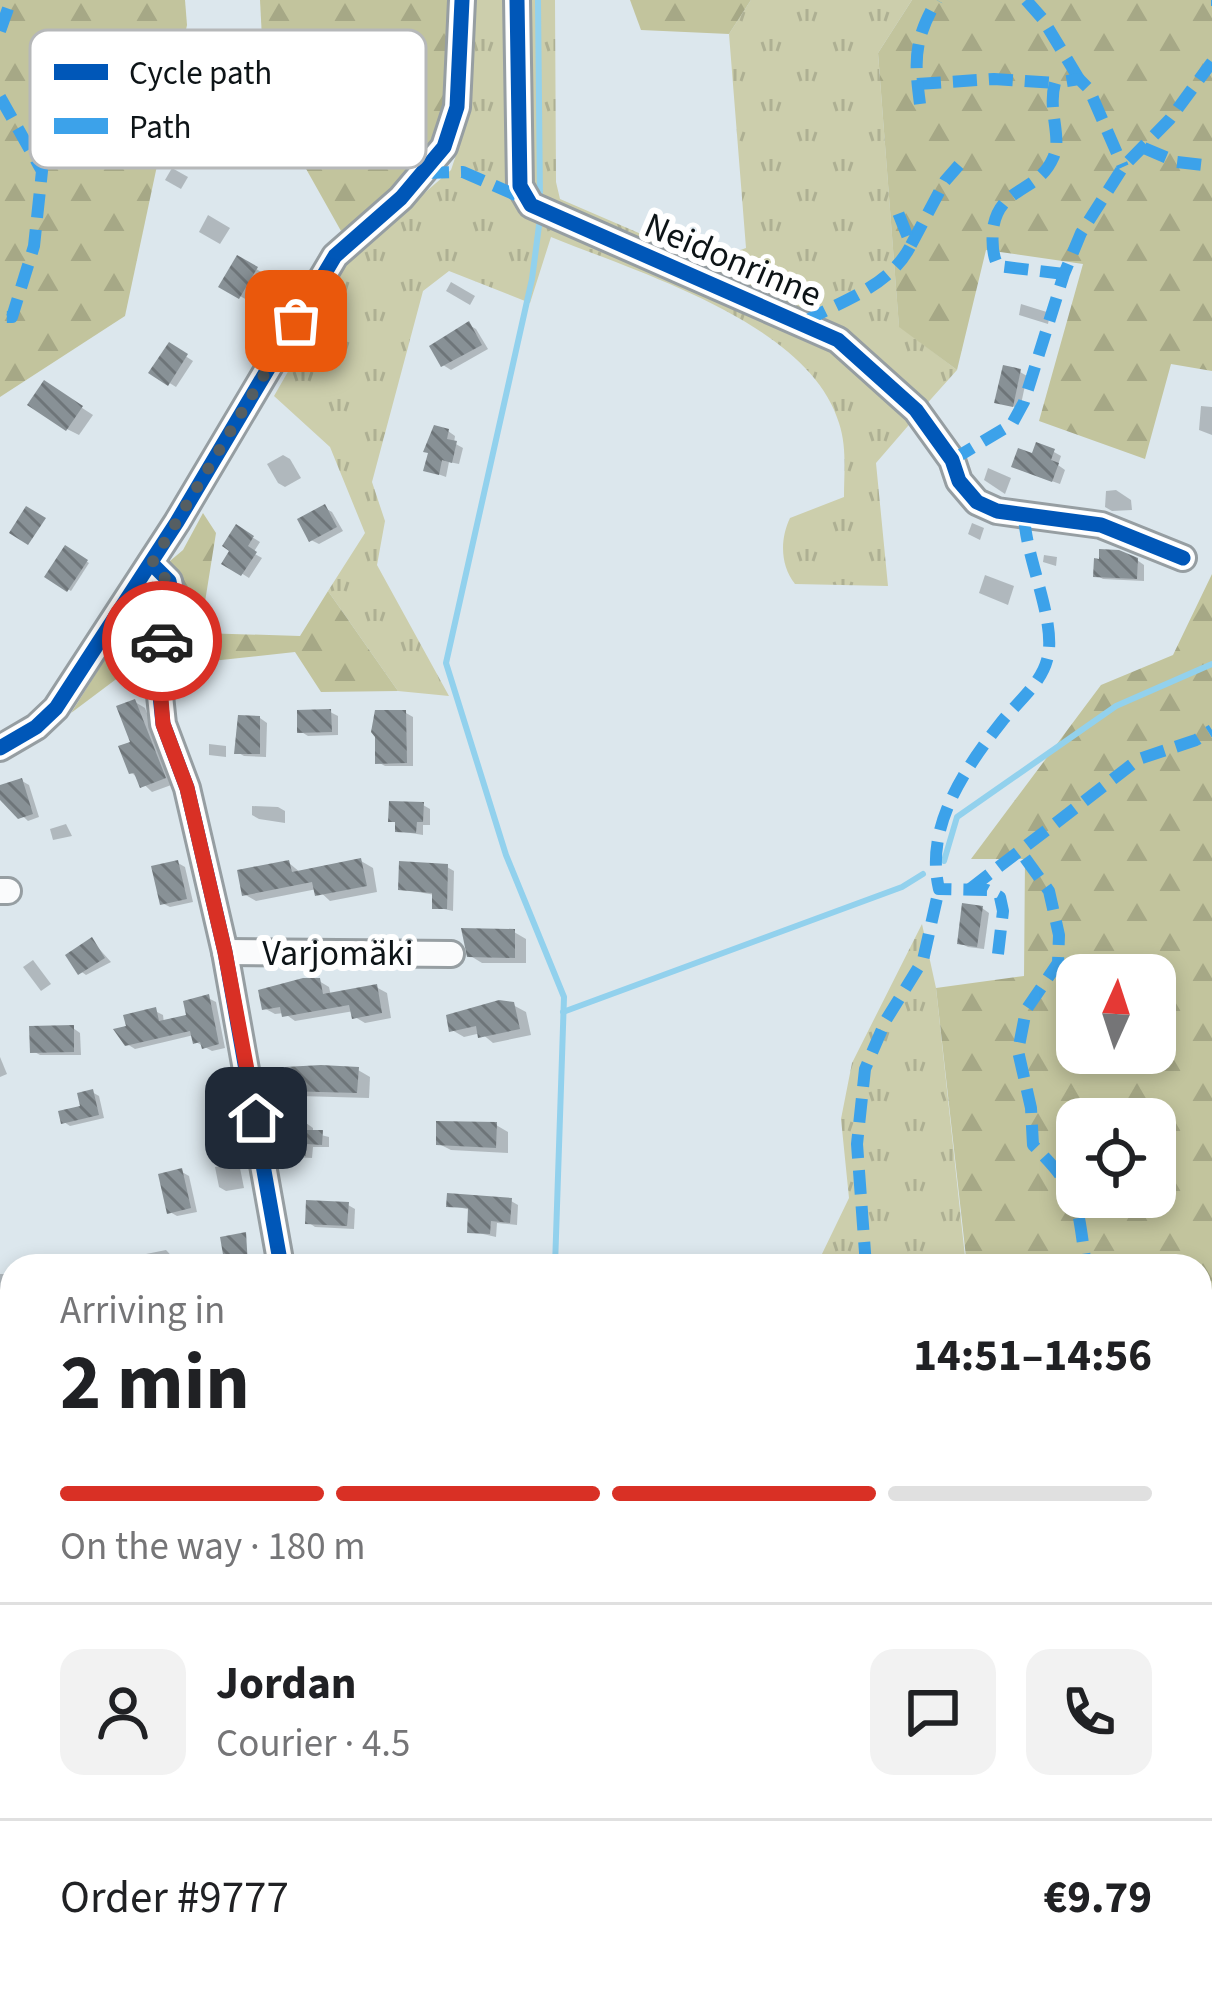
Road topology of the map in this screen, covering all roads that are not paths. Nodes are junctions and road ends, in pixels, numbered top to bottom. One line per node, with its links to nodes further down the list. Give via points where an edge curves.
1 (463, 0): 4 (street, via 458,107 444,147 335,256)
2 (517, 0): 3 (street, Neidonrinne, via 520,186 531,206 838,340 916,410 977,502 1101,525)
3 (1183, 558)
4 (152, 563): 5 (street, via 56,708); 6 (street, via 170,581 172,596 162,639 163,724 187,788)
5 (0, 748)
6 (225, 952): 7 (street, Varjomäki); 8 (street)
7 (451, 954)
8 (279, 1254)

